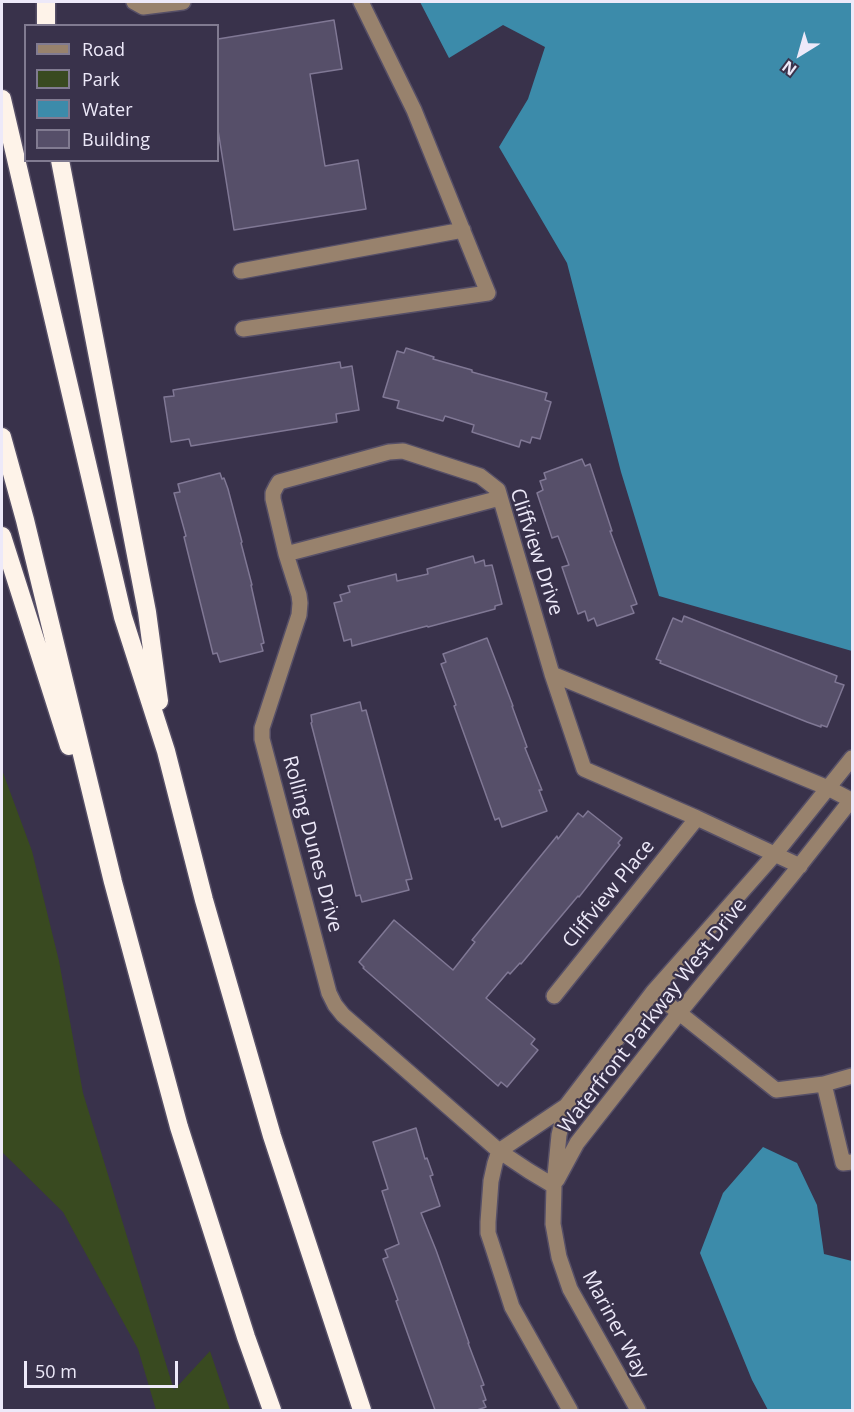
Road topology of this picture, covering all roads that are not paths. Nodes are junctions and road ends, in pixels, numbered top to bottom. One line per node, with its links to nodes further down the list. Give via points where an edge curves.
1 (46, 2): 5 (highway)
2 (134, 2): 3 (street, via 143,7)
3 (183, 2)
4 (362, 2): 8 (street, via 414,110)
5 (46, 24)
6 (2, 99): 17 (highway, via 123,617)
7 (60, 162): 17 (highway, via 147,612)
8 (463, 231): 9 (street); 10 (street, via 488,294)
9 (241, 271)
10 (243, 329)
11 (2, 437): 24 (highway, via 26,520)
12 (279, 482): 13 (street, Cliffview Drive, via 403,451 480,476 498,490); 15 (street, Rolling Dunes Drive, via 273,499)
13 (500, 498): 15 (street); 16 (street, Cliffview Drive)
14 (2, 536): 24 (highway)
15 (286, 554): 31 (street, Rolling Dunes Drive, via 299,595 299,615 262,728 262,739 330,993 343,1015)
16 (552, 674): 19 (street); 21 (street, Cliffview Drive, via 584,769)
17 (166, 751): 35 (highway, via 272,1136)
18 (852, 758): 19 (street, Waterfront Parkway West Drive)
19 (828, 788): 20 (street); 22 (street, Waterfront Parkway West Drive)
20 (852, 799): 23 (street, Waterfront Parkway West Drive)
21 (697, 818): 22 (street, Cliffview Drive); 26 (street, Cliffview Place)
22 (775, 854): 23 (street, Cliffview Drive); 25 (street, Waterfront Parkway West Drive)
23 (800, 866): 27 (street, Waterfront Parkway West Drive)
24 (113, 882): 34 (highway, via 179,1127)
25 (653, 992): 27 (street); 30 (street, Waterfront Parkway West Drive)
26 (554, 996)
27 (679, 1013): 29 (street, via 776,1090); 33 (street, Waterfront Parkway West Drive, via 578,1143)
28 (852, 1076): 29 (street)
29 (824, 1084): 32 (street, via 843,1163)
30 (566, 1106): 31 (street); 33 (street, Waterfront Parkway West Drive)
31 (500, 1150): 33 (street, Rolling Dunes Drive); 36 (street, via 491,1180 488,1233 512,1307)
32 (852, 1162)
33 (554, 1186): 37 (street, Mariner Way, via 553,1224 558,1257 570,1289)
34 (272, 1410)
35 (362, 1410)
36 (570, 1410)
37 (638, 1410)

